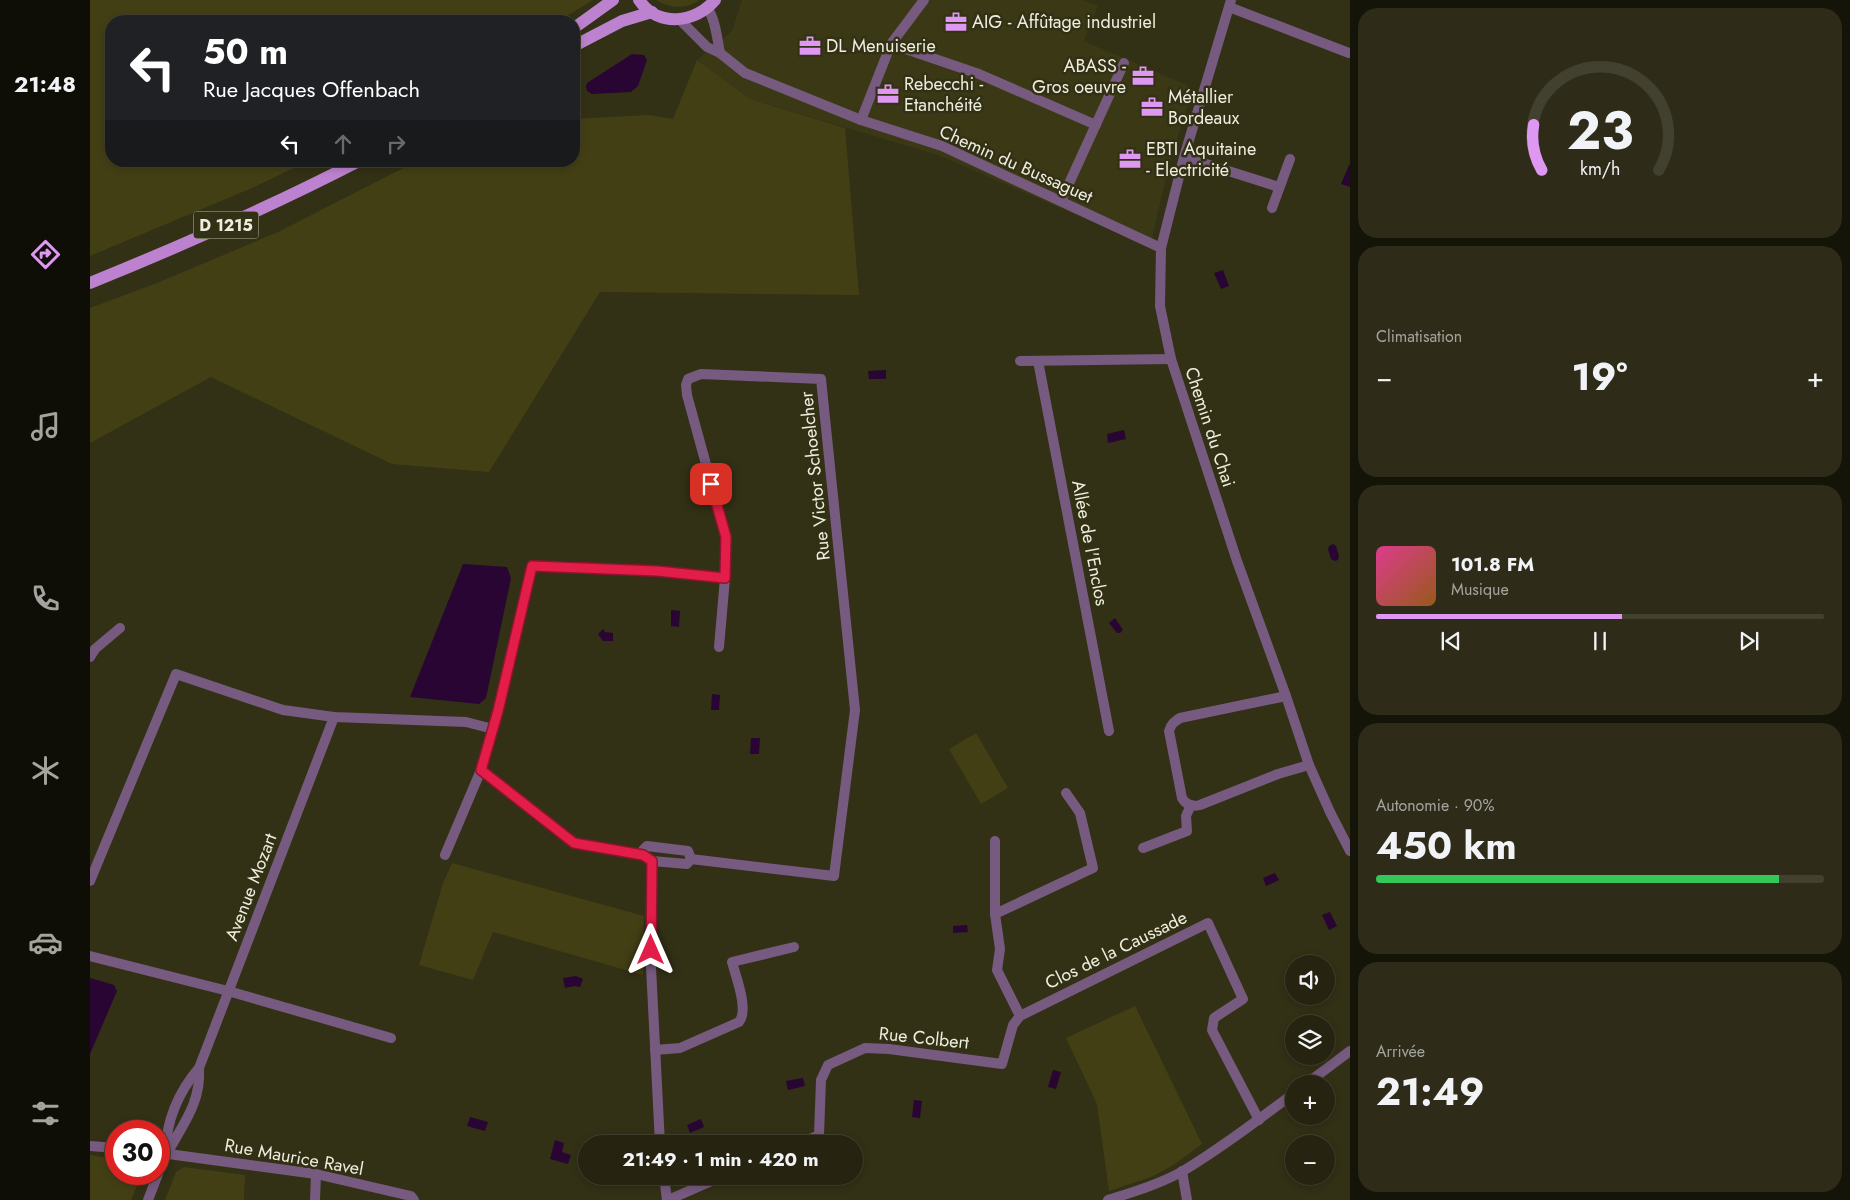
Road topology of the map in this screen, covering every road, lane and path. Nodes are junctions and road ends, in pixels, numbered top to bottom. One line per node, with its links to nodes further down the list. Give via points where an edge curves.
1 (613, 0): 8 (main road)
2 (639, 0): 6 (main road)
3 (924, 0): 10 (street)
4 (712, 4): 7 (main road, via 696,16); 11 (street, via 713,26)
5 (1230, 4): 12 (street); 16 (street, Chemin du Chai)
6 (652, 12): 7 (main road); 9 (main road, via 622,21)
7 (680, 20): 11 (street, Chemin du Bussaguet, via 707,47)
8 (580, 24)
9 (580, 43)
10 (891, 44): 14 (street); 15 (street, via 979,74)
11 (720, 53): 14 (street, Chemin du Bussaguet, via 745,74)
12 (1349, 53)
13 (1124, 63): 15 (street)
14 (861, 120): 20 (street, Chemin du Bussaguet, via 942,146)
15 (1096, 125): 20 (street)
16 (1184, 157): 19 (street); 22 (street, Chemin du Chai)
17 (1290, 159): 19 (street)
18 (348, 167): 23 (main road, D 1215, via 231,223)
19 (1279, 187): 21 (street)
20 (1061, 201): 22 (street, Chemin du Bussaguet)
21 (1272, 208)
22 (1161, 248): 24 (street, Chemin du Chai, via 1160,306)
23 (90, 283)
24 (1171, 359): 26 (street); 31 (street, Chemin du Chai, via 1237,561)
25 (1020, 361): 26 (street)
26 (1038, 361): 34 (street, Allée de l'Enclos)
27 (725, 578): 29 (street, Rue Victor Schoelcher); 33 (street, via 650,570 532,566); 44 (street, Rue Victor Schoelcher, via 726,537 687,395 688,379 701,374 821,379 855,710 834,876)
28 (120, 628): 30 (street, via 94,649)
29 (719, 647)
30 (90, 657)
31 (1286, 696): 35 (street, Chemin du Chai); 38 (street, via 1180,718 1171,725 1169,731 1182,798)
32 (334, 717): 33 (street, via 466,722); 45 (street, via 283,710 176,674); 49 (street, Avenue Mozart)
33 (493, 728): 36 (street)
34 (1109, 730)
35 (1309, 765): 38 (street, via 1200,806); 41 (street, Chemin du Chai)
36 (481, 770): 42 (street); 43 (street, via 574,843)
37 (1066, 793): 46 (street, via 1080,812 1093,868)
38 (1191, 805): 40 (street, via 1186,816 1187,831)
39 (995, 841): 46 (street)
40 (1143, 848)
41 (1350, 851)
42 (444, 854)
43 (648, 858): 44 (street, via 688,864); 44 (street, via 643,850 647,846 688,851); 52 (street)
44 (691, 859)
45 (90, 880)
46 (995, 914): 50 (street, via 1000,949 997,970)
47 (794, 947): 52 (street, via 732,962 744,1008 739,1022 680,1048)
48 (90, 956): 49 (street)
49 (228, 991): 51 (street); 54 (street, Avenue Mozart)
50 (1020, 1016): 57 (street, Clos de la Caussade, via 1208,924 1244,999 1214,1018 1212,1030); 60 (street, Rue Colbert, via 1013,1025 1002,1064 865,1048 828,1065 821,1080)
51 (391, 1038)
52 (655, 1050): 59 (street)
53 (1350, 1051): 55 (street)
54 (199, 1068): 58 (street, Avenue Mozart, via 186,1082); 61 (street, Avenue Mozart, via 197,1098 187,1120)
55 (1318, 1075)
56 (1285, 1100): 57 (street)
57 (1259, 1120): 65 (street)
58 (170, 1122)
59 (660, 1135)
60 (819, 1135)
61 (170, 1142)
62 (90, 1146): 63 (street)
63 (105, 1147)
64 (170, 1154): 66 (street, Rue Maurice Ravel)
65 (1182, 1172): 74 (street); 75 (street)
66 (316, 1174): 71 (street); 72 (street, Rue Maurice Ravel, via 411,1196)
67 (154, 1185): 70 (street, Avenue Mozart)
68 (665, 1185): 73 (street)
69 (701, 1185): 73 (street)
70 (148, 1200)
71 (315, 1200)
72 (414, 1200)
73 (667, 1200)
74 (1108, 1200)
75 (1187, 1200)

